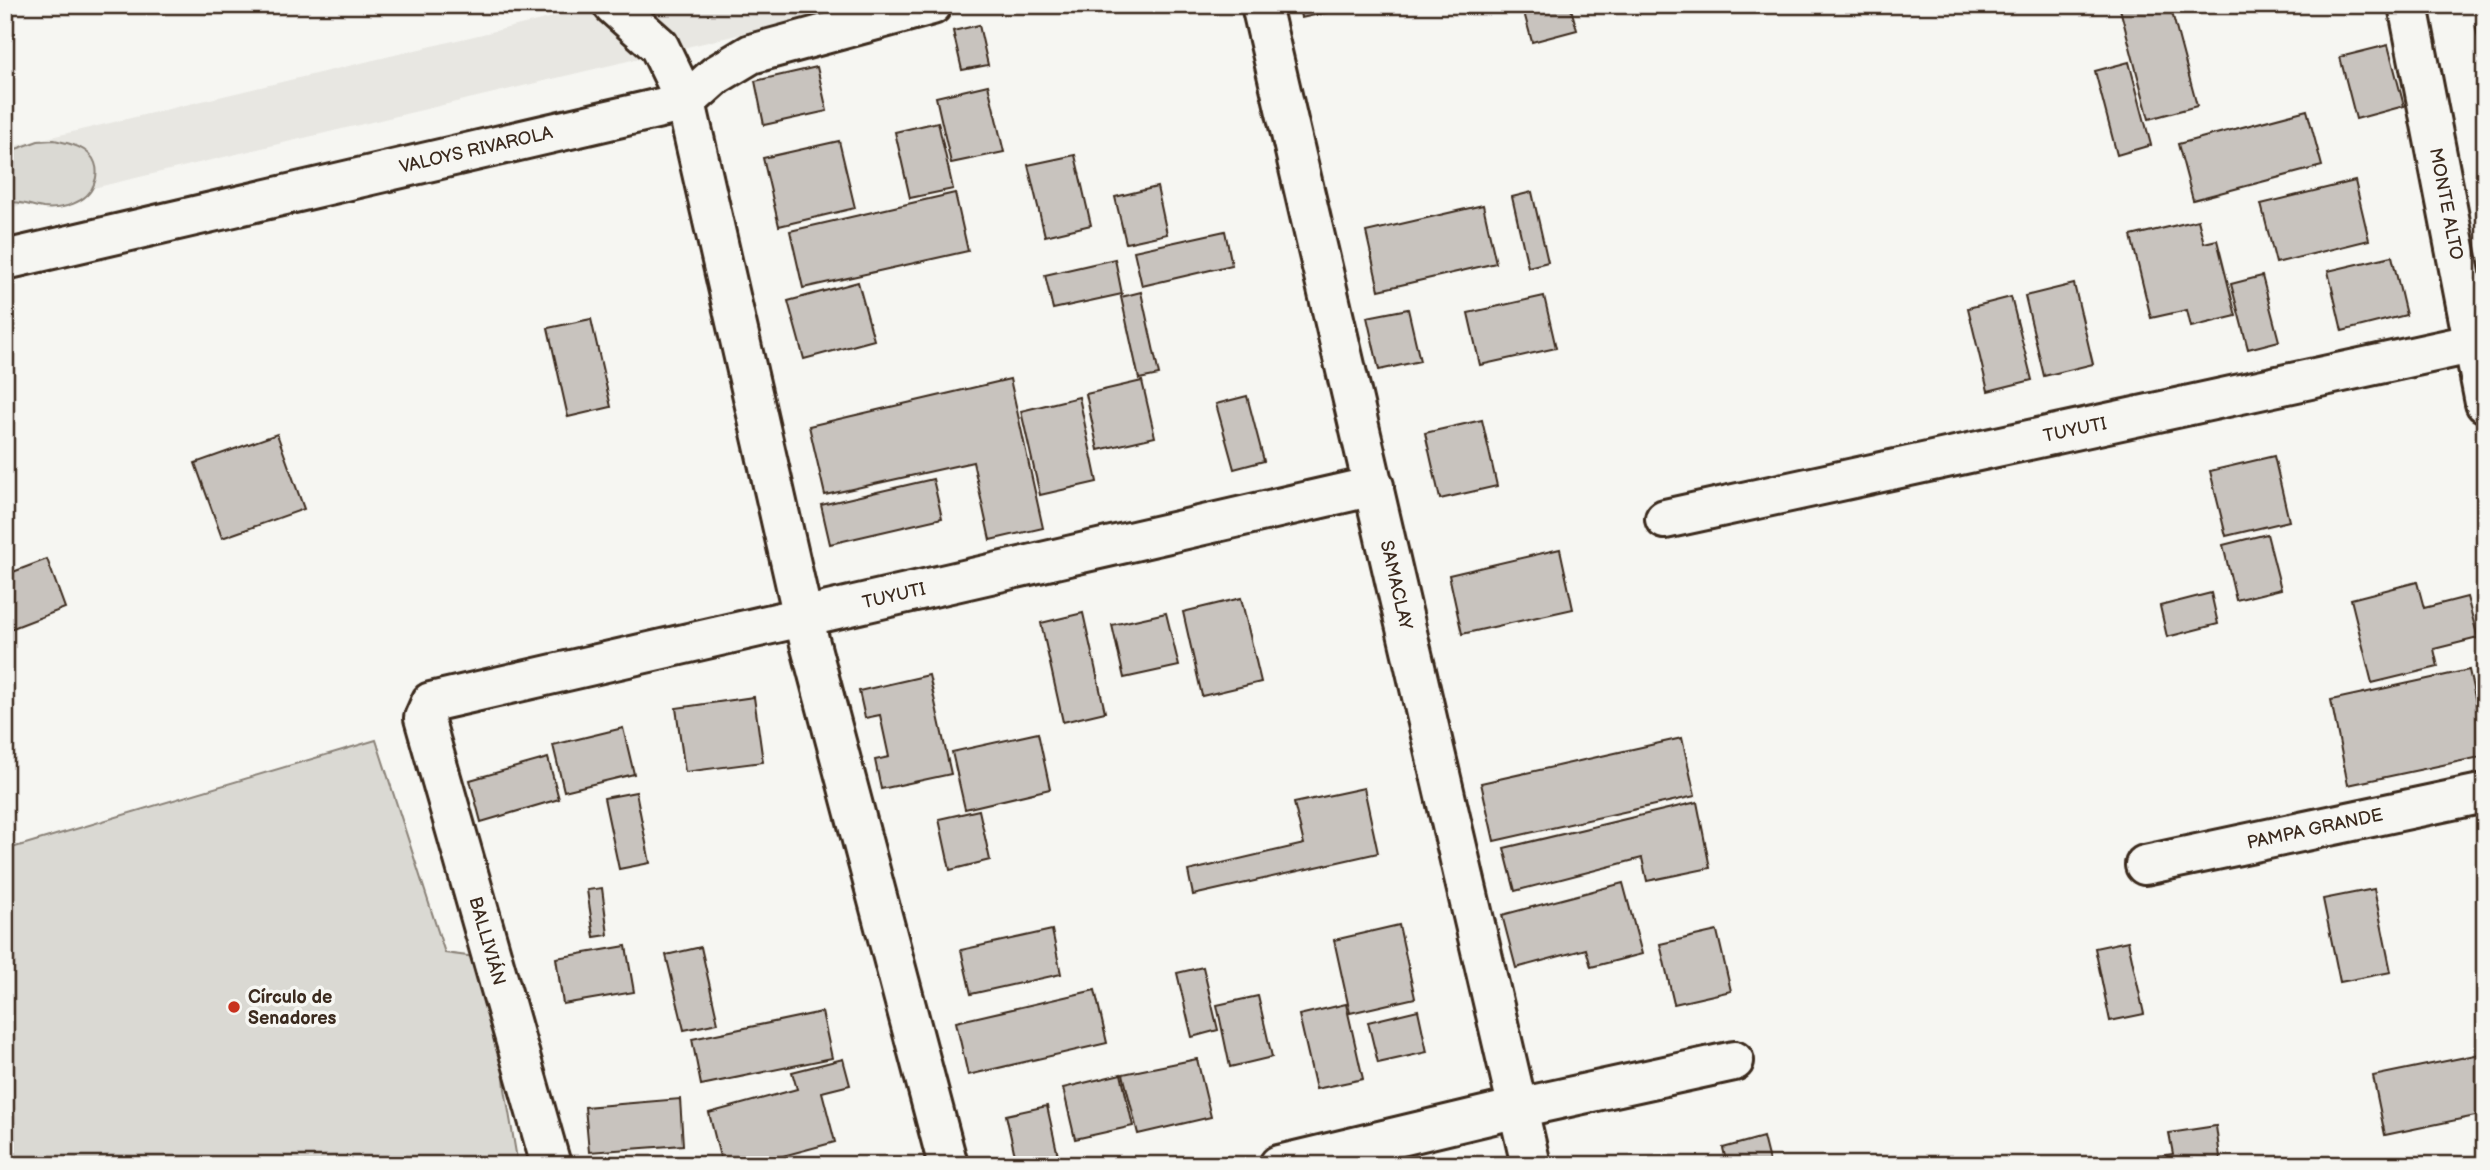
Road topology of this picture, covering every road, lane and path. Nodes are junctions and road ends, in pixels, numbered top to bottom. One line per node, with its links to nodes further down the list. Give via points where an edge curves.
1 (613, 5): 5 (street, via 659,46)
2 (932, 5): 5 (street, VALOYS RIVAROLA, via 751,54 716,75)
3 (1261, 5): 9 (street, SAMACLAY)
4 (2408, 5): 7 (street, MONTE ALTO)
5 (686, 102): 6 (street, VALOYS RIVAROLA); 11 (street)
6 (5, 260)
7 (2479, 342): 8 (street, MONTE ALTO); 10 (street, TUYUTI)
8 (2485, 403)
9 (1374, 486): 11 (street, TUYUTI); 16 (street, SAMACLAY)
10 (1665, 519)
11 (803, 617): 12 (street, TUYUTI, via 435,700); 18 (street)
12 (424, 718): 17 (street, BALLIVIÁN)
13 (2485, 793): 14 (street, PAMPA GRANDE)
14 (2145, 865)
15 (1734, 1061): 16 (street)
16 (1517, 1108): 19 (street); 20 (street, SAMACLAY)
17 (551, 1165)
18 (948, 1165)
19 (1279, 1165)
20 (1531, 1165)

